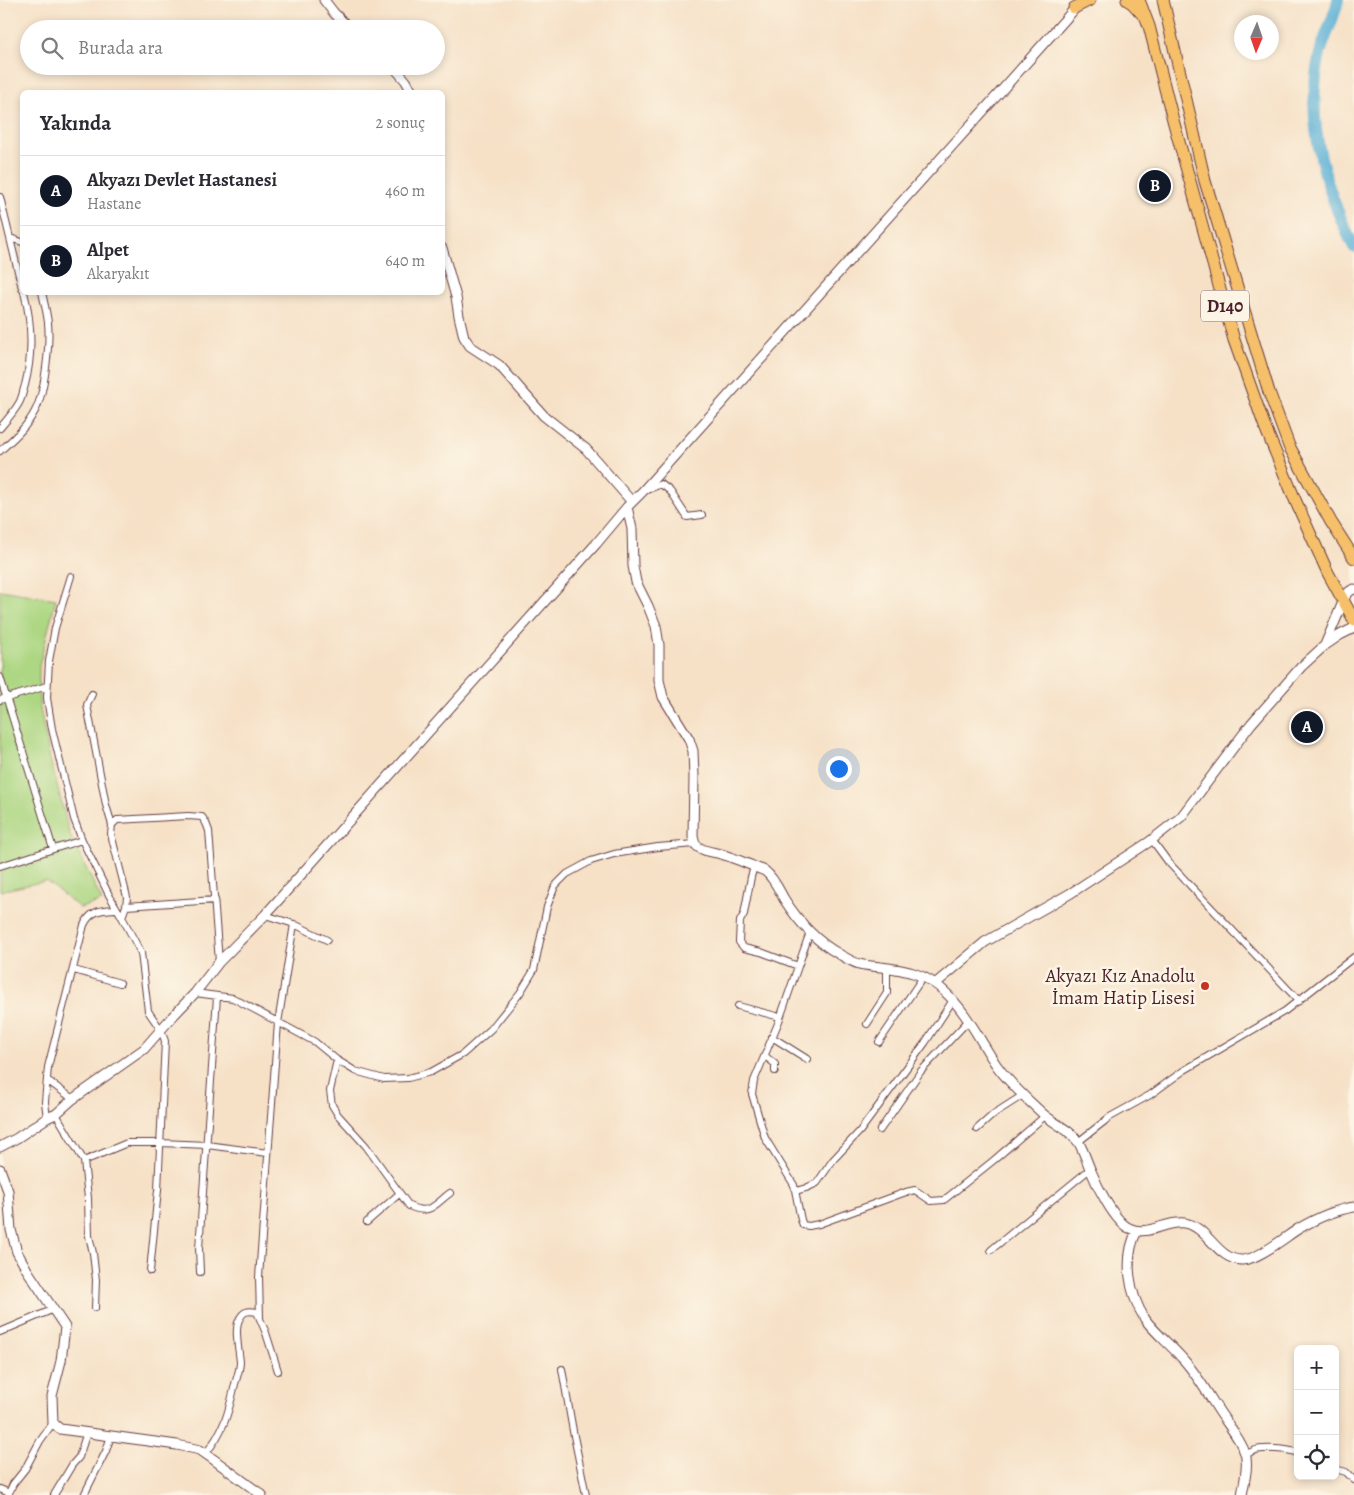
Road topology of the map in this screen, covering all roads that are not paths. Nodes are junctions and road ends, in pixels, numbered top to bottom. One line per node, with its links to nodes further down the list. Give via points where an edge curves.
1 (324, 0): 7 (street)
2 (1090, 0): 6 (highway)
3 (1127, 0): 8 (highway, via 1142,13)
4 (1140, 0): 8 (highway, D140)
5 (1163, 0): 23 (highway, D140, via 1205,181 1269,392 1289,446)
6 (1078, 3): 20 (street)
7 (341, 20)
8 (1149, 26): 26 (highway, D140, via 1234,340 1265,427)
9 (401, 75): 10 (street)
10 (411, 90)
11 (0, 197): 12 (street)
12 (10, 238): 13 (street); 15 (street)
13 (20, 241)
14 (445, 258): 21 (street, via 464,337 470,346 499,365 544,416 586,449)
15 (20, 280)
16 (25, 295): 18 (street, via 30,325 27,375 20,402)
17 (43, 295): 19 (street, via 48,343 36,409 25,426)
18 (0, 428)
19 (0, 451)
20 (642, 492): 21 (street); 22 (street, via 660,484 670,492 686,517)
21 (630, 504): 37 (street, via 632,566 656,626 663,697 689,739 692,751); 44 (street)
22 (702, 515)
23 (1354, 558)
24 (71, 576): 31 (street, via 55,628)
25 (1354, 589): 26 (street)
26 (1343, 602): 27 (highway, D140); 29 (street)
27 (1354, 620)
28 (1354, 628): 29 (street)
29 (1324, 646): 36 (street, via 1251,724 1181,817)
30 (0, 677): 33 (street)
31 (47, 686): 33 (street); 35 (street, via 52,729)
32 (92, 694): 34 (street, via 87,705)
33 (3, 700): 38 (street)
34 (112, 825): 41 (street, via 117,820 202,818 209,831); 42 (street, via 111,834 127,897)
35 (82, 840): 38 (street); 43 (street)
36 (1152, 840): 56 (street, via 985,942); 60 (street, via 1169,863)
37 (695, 844): 40 (street); 71 (street, via 614,854 591,861 567,874 555,886 546,907 534,970 491,1029 464,1054 431,1072 400,1079 384,1079 355,1071)
38 (53, 849): 39 (street)
39 (0, 866)
40 (754, 867): 47 (street, via 764,870 772,878); 51 (street, via 740,920 739,942 744,948)
41 (215, 900): 42 (street); 50 (street)
42 (126, 906): 45 (street)
43 (117, 910): 45 (street); 53 (street, via 105,910 88,917)
44 (265, 915): 46 (street); 50 (street)
45 (122, 917): 66 (street, via 141,953 148,1011)
46 (294, 924): 48 (street); 64 (street)
47 (810, 932): 51 (street); 52 (street, via 837,953 860,964)
48 (327, 940)
49 (1354, 957): 60 (street)
50 (219, 962): 57 (street)
51 (798, 966): 62 (street)
52 (887, 968): 54 (street, via 910,971); 65 (street, via 887,993)
53 (74, 970): 55 (street); 73 (street)
54 (923, 977): 56 (street); 68 (street)
55 (120, 983)
56 (935, 984): 59 (street)
57 (196, 993): 58 (street); 66 (street)
58 (217, 997): 64 (street, via 233,998); 83 (street)
59 (953, 1000): 63 (street); 89 (street, via 860,1131 817,1182)
60 (1299, 1001): 81 (street, via 1110,1117)
61 (738, 1006): 62 (street)
62 (780, 1017): 67 (street)
63 (968, 1020): 74 (street, via 996,1065 1014,1089); 80 (street, via 921,1071)
64 (278, 1023): 71 (street, via 315,1042); 85 (street)
65 (867, 1024)
66 (161, 1030): 75 (street, via 144,1049); 82 (street, via 165,1041)
67 (772, 1037): 69 (street); 70 (street)
68 (879, 1042)
69 (765, 1056): 72 (street, via 775,1064); 89 (street, via 752,1094 765,1138)
70 (807, 1059)
71 (337, 1060): 91 (street, via 330,1091 332,1105 366,1146)
72 (776, 1071)
73 (47, 1080): 75 (street); 78 (street)
74 (1023, 1095): 77 (street); 79 (street)
75 (73, 1099): 76 (street)
76 (56, 1114): 78 (street); 86 (street)
77 (1044, 1116): 81 (street, via 1068,1131); 89 (street, via 944,1200 931,1201 915,1190 809,1226 801,1220)
78 (47, 1118): 84 (street)
79 (977, 1129)
80 (880, 1130)
81 (1078, 1142): 88 (street)
82 (161, 1143): 83 (street); 86 (street, via 127,1142); 96 (street)
83 (207, 1145): 85 (street); 97 (street)
84 (0, 1147)
85 (268, 1153): 100 (street, via 259,1277)
86 (84, 1161): 98 (street, via 89,1236 96,1280)
87 (0, 1169): 99 (street, via 8,1191 11,1230 17,1252)
88 (1090, 1169): 94 (street, via 1117,1218 1126,1227); 95 (street)
89 (796, 1191)
90 (450, 1193): 91 (street, via 433,1208 423,1210 409,1206)
91 (399, 1194): 93 (street)
92 (1354, 1207): 94 (street, via 1337,1210 1265,1251 1241,1260 1222,1252 1207,1236 1185,1224)
93 (367, 1222)
94 (1137, 1231): 109 (street, via 1129,1260 1136,1300 1146,1320 1198,1377)
95 (991, 1250)
96 (150, 1272)
97 (200, 1272)
98 (95, 1308)
99 (54, 1309): 101 (street); 104 (street, via 65,1327 52,1396)
100 (260, 1318): 103 (street); 108 (street, via 257,1312 250,1310 244,1312 238,1321 240,1364 234,1390 224,1426)
101 (0, 1332)
102 (562, 1369): 117 (street)
103 (278, 1371)
104 (53, 1423): 105 (street, via 60,1429); 113 (street)
105 (87, 1432): 106 (street); 114 (street, via 79,1457)
106 (111, 1436): 108 (street, via 177,1445); 115 (street)
107 (1294, 1452): 109 (street, via 1266,1450)
108 (205, 1454): 116 (street)
109 (1246, 1455): 118 (street)
110 (1339, 1470): 111 (street)
111 (1354, 1480)
112 (0, 1489): 113 (street)
113 (9, 1494)
114 (54, 1495)
115 (84, 1495)
116 (262, 1495)
117 (586, 1495)
118 (1242, 1495)

